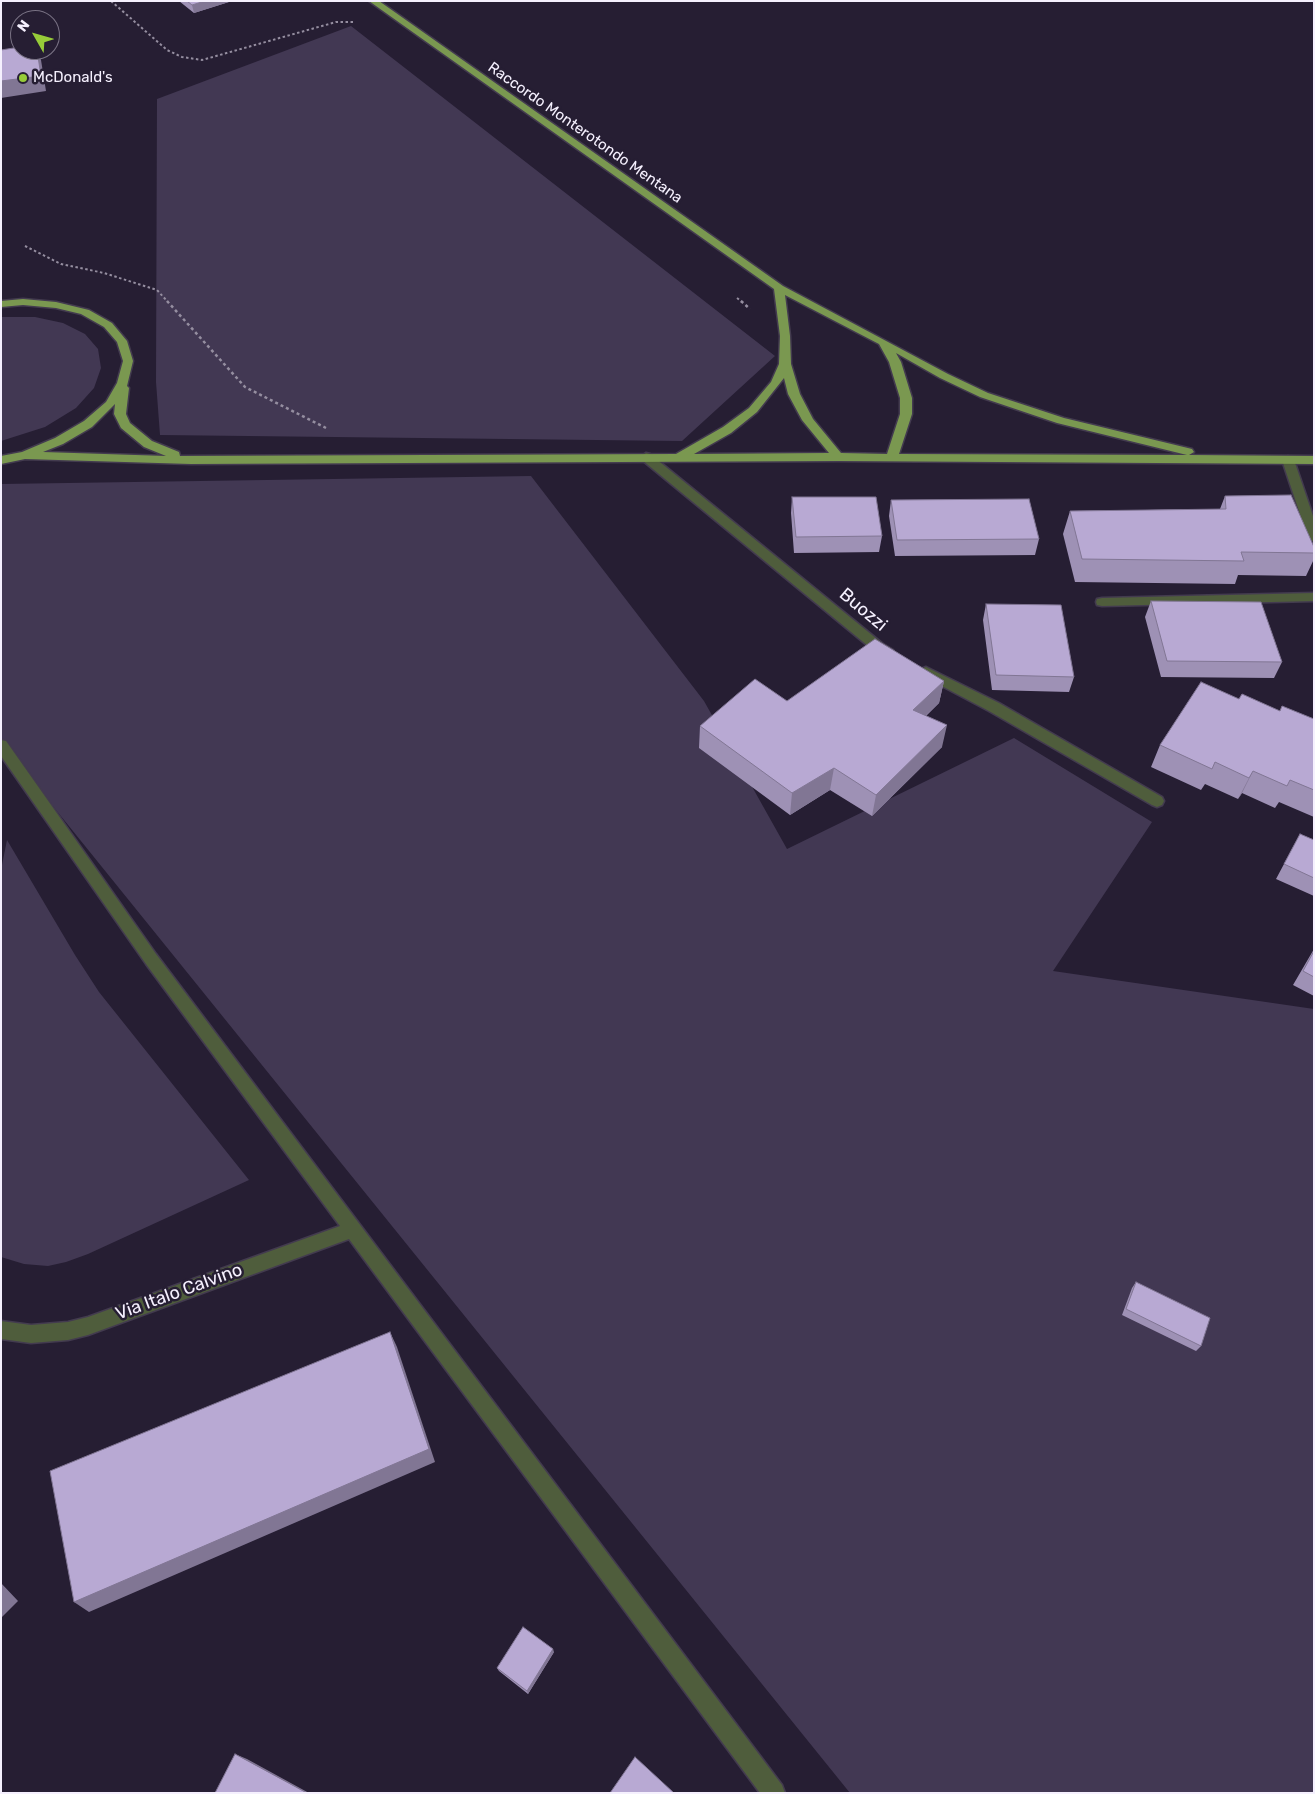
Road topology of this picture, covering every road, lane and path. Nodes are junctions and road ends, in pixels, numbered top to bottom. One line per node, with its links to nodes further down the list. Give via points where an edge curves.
1 (111, 1): 3 (path, via 167,50 182,57 202,60 336,22)
2 (373, 1): 5 (main road, Raccordo Monterotondo Mentana)
3 (355, 22)
4 (25, 246): 12 (path, via 61,264 104,273 157,290 245,387)
5 (780, 288): 9 (main road, Raccordo Monterotondo Mentana); 10 (main road)
6 (734, 295): 8 (path)
7 (1, 304): 11 (main road, via 56,304 85,312 108,325 122,341 128,361)
8 (756, 314)
9 (883, 342): 17 (main road, via 895,362 906,398 905,421); 20 (main road, Raccordo Monterotondo Mentana, via 944,376 1023,410)
10 (785, 364): 14 (main road, via 794,394 808,420); 16 (main road, via 769,392 748,414 728,430)
11 (123, 383): 13 (main road, via 110,404 88,424); 19 (main road, via 120,414 126,425 148,444)
12 (334, 432)
13 (25, 455): 18 (main road); 19 (main road)
14 (838, 456): 16 (main road); 17 (main road)
15 (646, 457): 16 (main road); 19 (main road); 27 (street, Buozzi, via 878,647 994,707)
16 (680, 457)
17 (892, 457): 20 (main road)
18 (1, 460)
19 (191, 460)
20 (1221, 460): 21 (main road)
21 (1288, 460): 22 (main road); 23 (street)
22 (1314, 460)
23 (1314, 538)
24 (1314, 598): 25 (street)
25 (1102, 602)
26 (1, 745): 28 (street, via 150,959)
27 (1157, 801)
28 (353, 1229): 29 (street, Via Italo Calvino, via 88,1326 31,1334); 30 (street)
29 (1, 1330)
30 (774, 1793)

